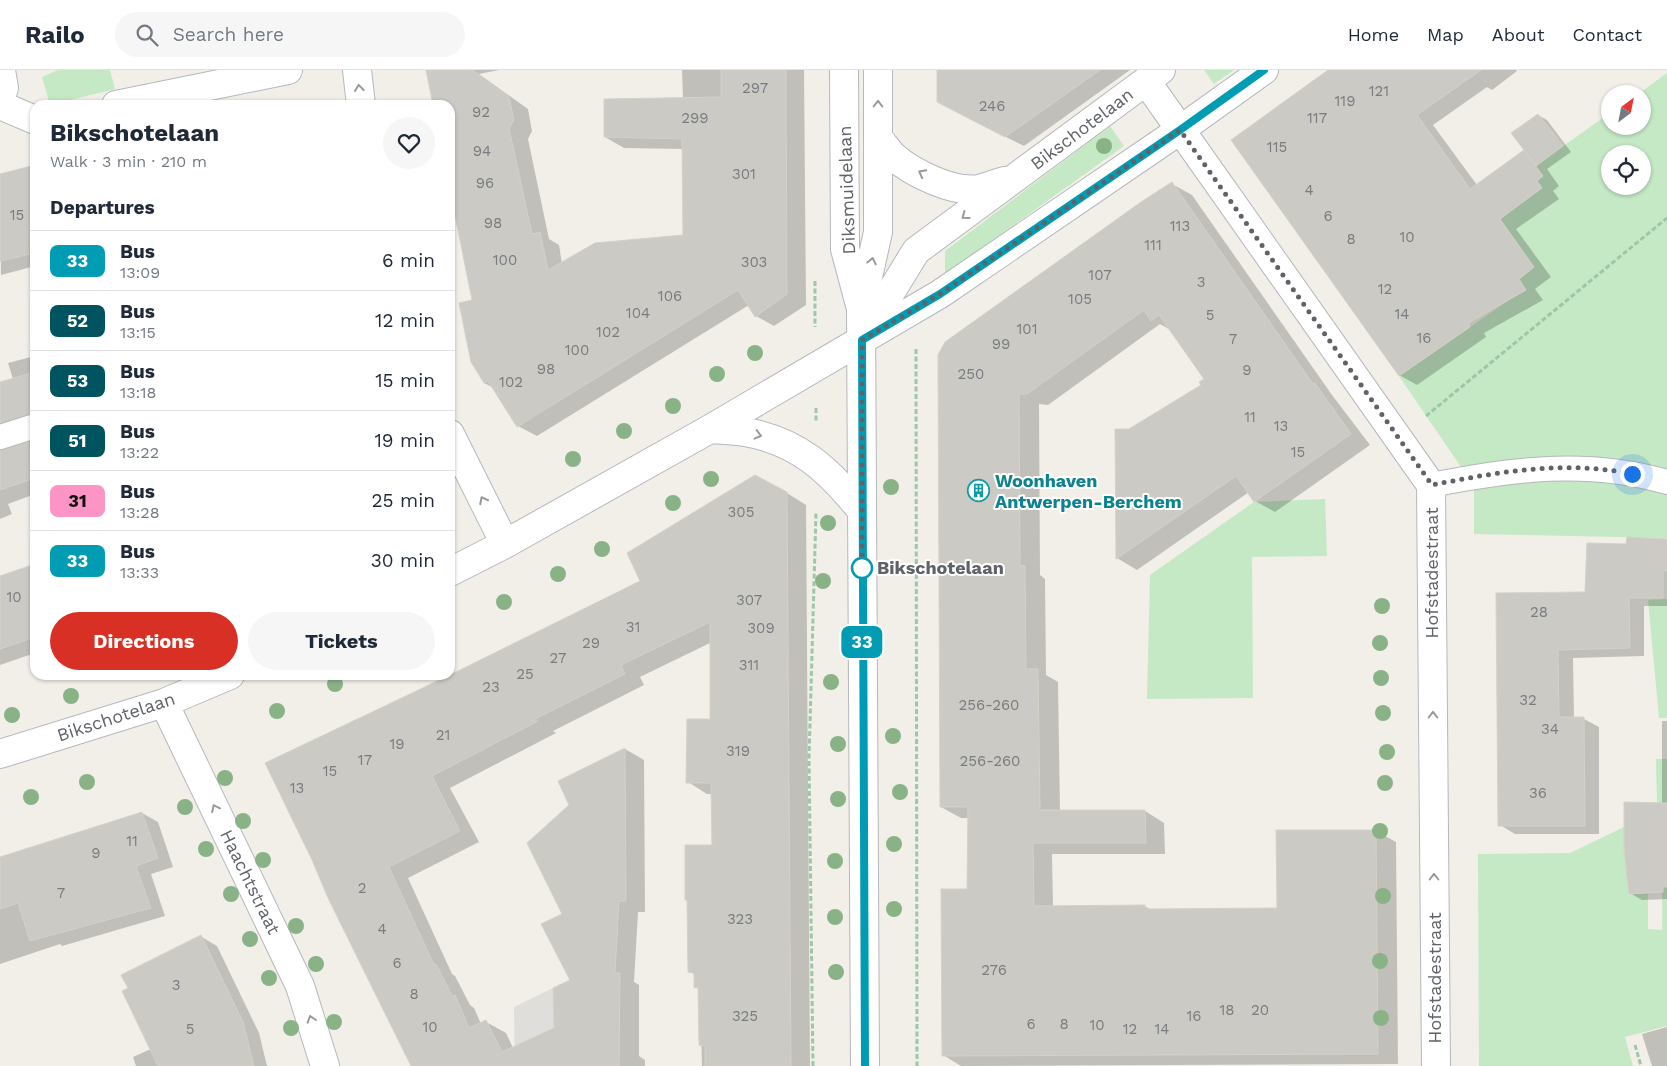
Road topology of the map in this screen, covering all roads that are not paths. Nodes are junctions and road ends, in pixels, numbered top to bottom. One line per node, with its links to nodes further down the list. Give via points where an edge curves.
1 (2, 70): 8 (street, via 4,88)
2 (288, 70): 9 (street)
3 (357, 70): 10 (street, one-way to 3)
4 (844, 70): 16 (street, Diksmuidelaan, via 845,250)
5 (878, 70): 14 (street, Diksmuidelaan, one-way to 5)
6 (1264, 70): 13 (street, Bikschotelaan)
7 (1153, 75): 13 (street, Bikschotelaan); 15 (street, Bikschotelaan)
8 (0, 100)
9 (141, 100)
10 (361, 100)
11 (0, 105): 12 (street)
12 (30, 118)
13 (1180, 130): 17 (street, Bikschotelaan, via 940,294); 23 (street, Hofstadestraat)
14 (878, 138): 15 (street, Bikschotelaan, one-way to 14, via 978,189 956,188 936,181 894,156); 16 (street, Diksmuidelaan, one-way to 14, via 878,232)
15 (1018, 177): 17 (street, Bikschotelaan, one-way to 17, via 916,251)
16 (861, 309): 17 (street, Diksmuidelaan)
17 (862, 340): 19 (street, Bikschotelaan); 24 (street, Diksmuidelaan)
18 (30, 428): 20 (lane)
19 (710, 429): 24 (street, one-way to 24, via 744,432 791,445 818,463); 25 (street, Bikschotelaan)
20 (0, 437)
21 (455, 444): 25 (street, one-way to 21)
22 (1667, 482): 23 (lane, via 1615,471 1570,468 1485,474)
23 (1432, 485): 32 (street, Hofstadestraat, one-way to 23)
24 (861, 510): 31 (street, Diksmuidelaan)
25 (505, 544): 26 (street, Bikschotelaan)
26 (455, 569)
27 (218, 680): 28 (street, Bikschotelaan)
28 (164, 702): 29 (street, Bikschotelaan); 30 (street, Haachtstraat, one-way to 28, via 300,986)
29 (0, 754)
30 (326, 1066)
31 (865, 1066)
32 (1436, 1066)

